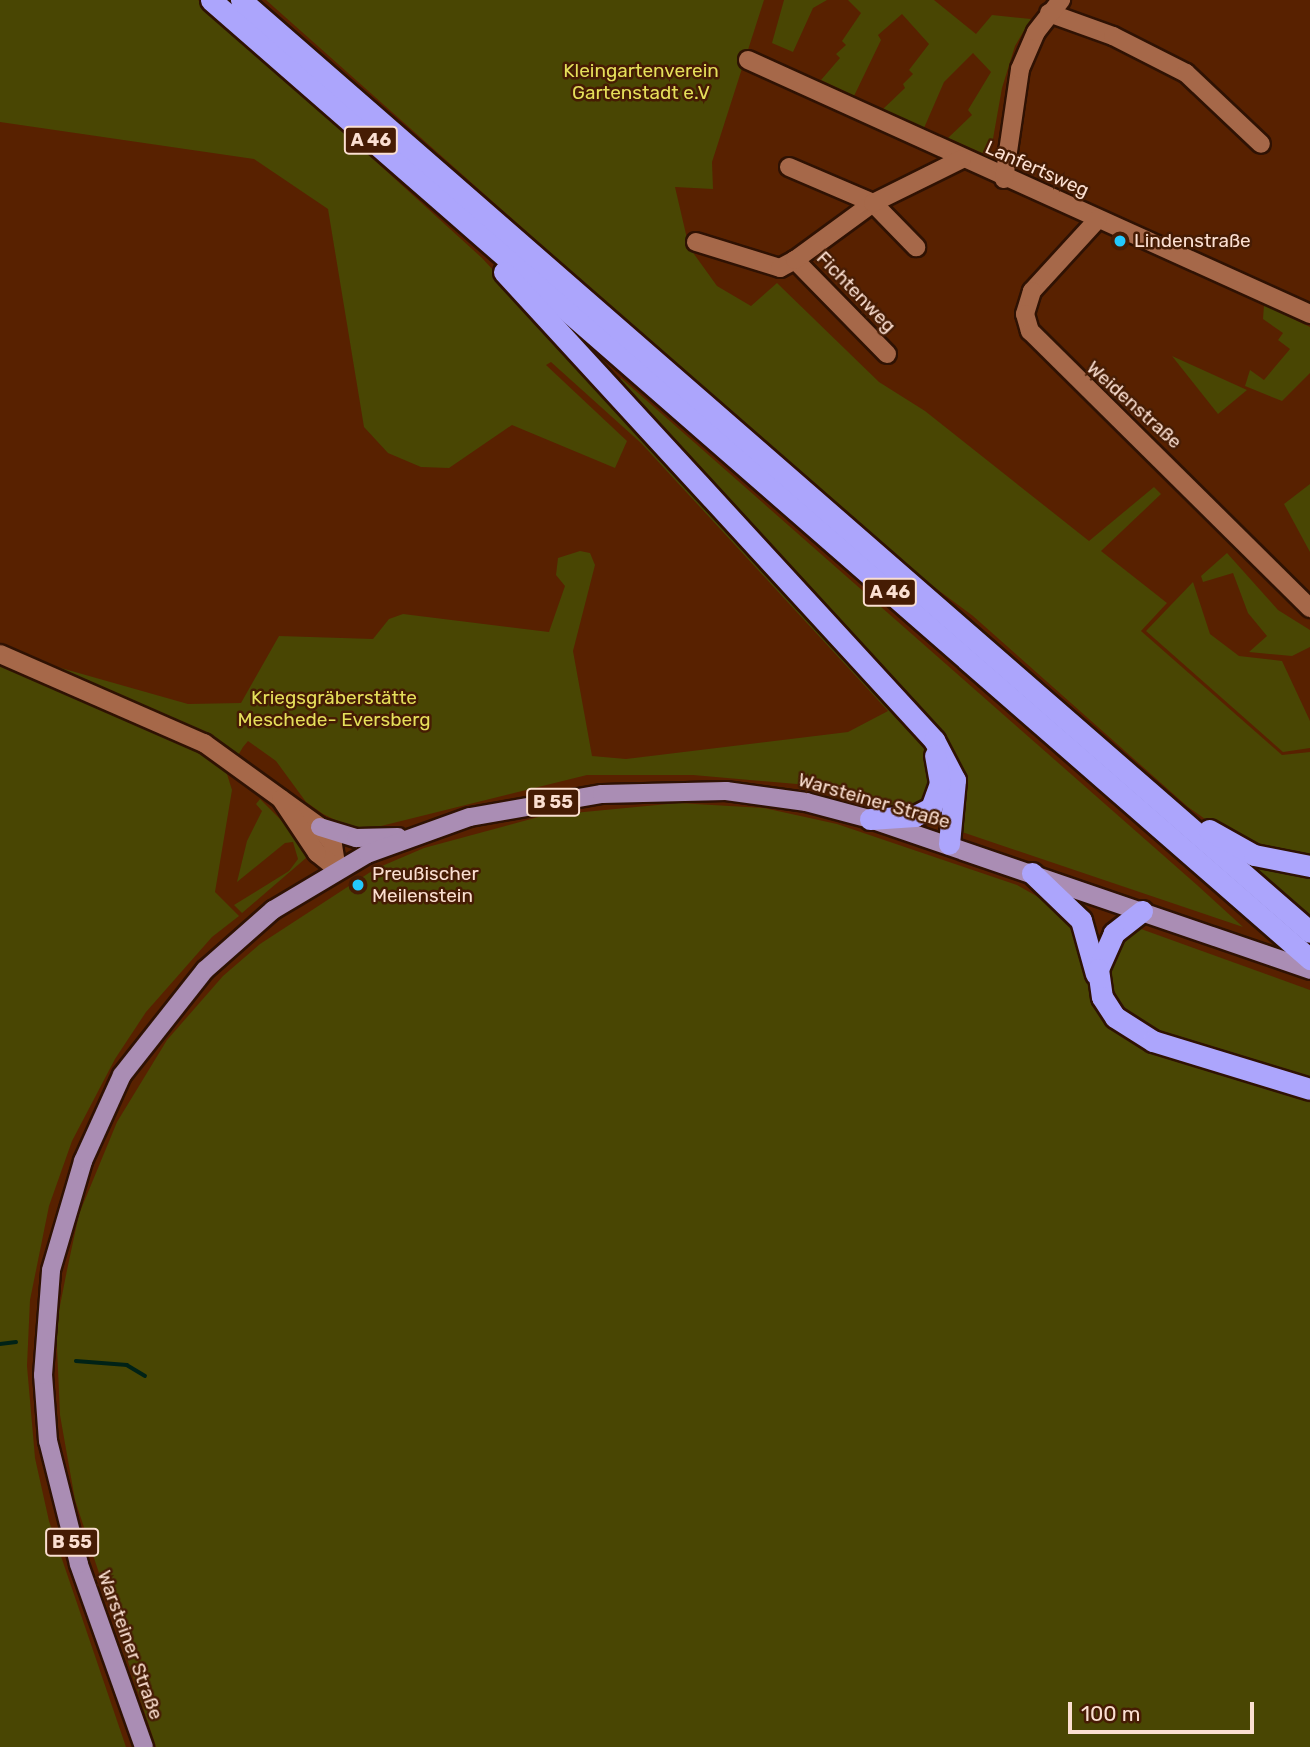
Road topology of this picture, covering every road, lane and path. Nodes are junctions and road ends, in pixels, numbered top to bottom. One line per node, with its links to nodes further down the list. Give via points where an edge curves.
1 (211, 0): 4 (highway, A 46)
2 (241, 0): 4 (highway, A 46)
3 (1055, 6): 6 (street, via 1186,73); 9 (street, via 1020,69)
4 (279, 46): 12 (highway, A 46); 20 (highway, A 46)
5 (748, 60): 7 (street, Lanfertsweg)
6 (1261, 145)
7 (962, 159): 9 (street, Lanfertsweg); 10 (street, Fichtenweg)
8 (789, 167): 10 (street)
9 (1004, 179): 11 (street, Lanfertsweg)
10 (873, 203): 14 (street); 15 (street, Fichtenweg)
11 (1098, 219): 16 (street, Lanfertsweg); 18 (street, Weidenstraße, via 1032,291 1026,314 1030,331)
12 (470, 226): 21 (highway, via 494,261); 32 (highway, A 46)
13 (696, 242): 15 (street, Fichtenweg, via 774,267)
14 (916, 247)
15 (795, 260): 17 (street, Fichtenweg)
16 (1310, 314)
17 (887, 354)
18 (1310, 608)
19 (0, 654): 22 (street, via 172,725)
20 (1050, 706): 27 (highway, via 1230,844); 31 (highway, A 46)
21 (907, 708): 23 (highway, via 938,763 937,798 915,816); 26 (highway, via 952,771 956,796)
22 (281, 799): 24 (street); 28 (street, via 317,853)
23 (870, 819): 25 (main road, Warsteiner Straße / B 55, via 760,793 671,789 539,804); 26 (main road, Warsteiner Straße / B 55)
24 (320, 827): 25 (main road, Warsteiner Straße / B 55, via 356,838); 28 (street, via 333,845)
25 (412, 836): 28 (main road, Warsteiner Straße / B 55)
26 (950, 844): 29 (main road, Warsteiner Straße / B 55)
27 (1310, 866)
28 (338, 869): 36 (main road, Warsteiner Straße / B 55, via 235,941 149,1035 102,1110 66,1210 51,1270 43,1375 48,1441 79,1563)
29 (1032, 873): 30 (main road, Warsteiner Straße / B 55); 34 (highway, via 1081,920)
30 (1142, 911): 33 (main road, Warsteiner Straße / B 55); 34 (highway, via 1108,942)
31 (1310, 933)
32 (1310, 959)
33 (1310, 970)
34 (1098, 983): 35 (highway, via 1109,1009 1138,1034)
35 (1310, 1090)
36 (144, 1747)

